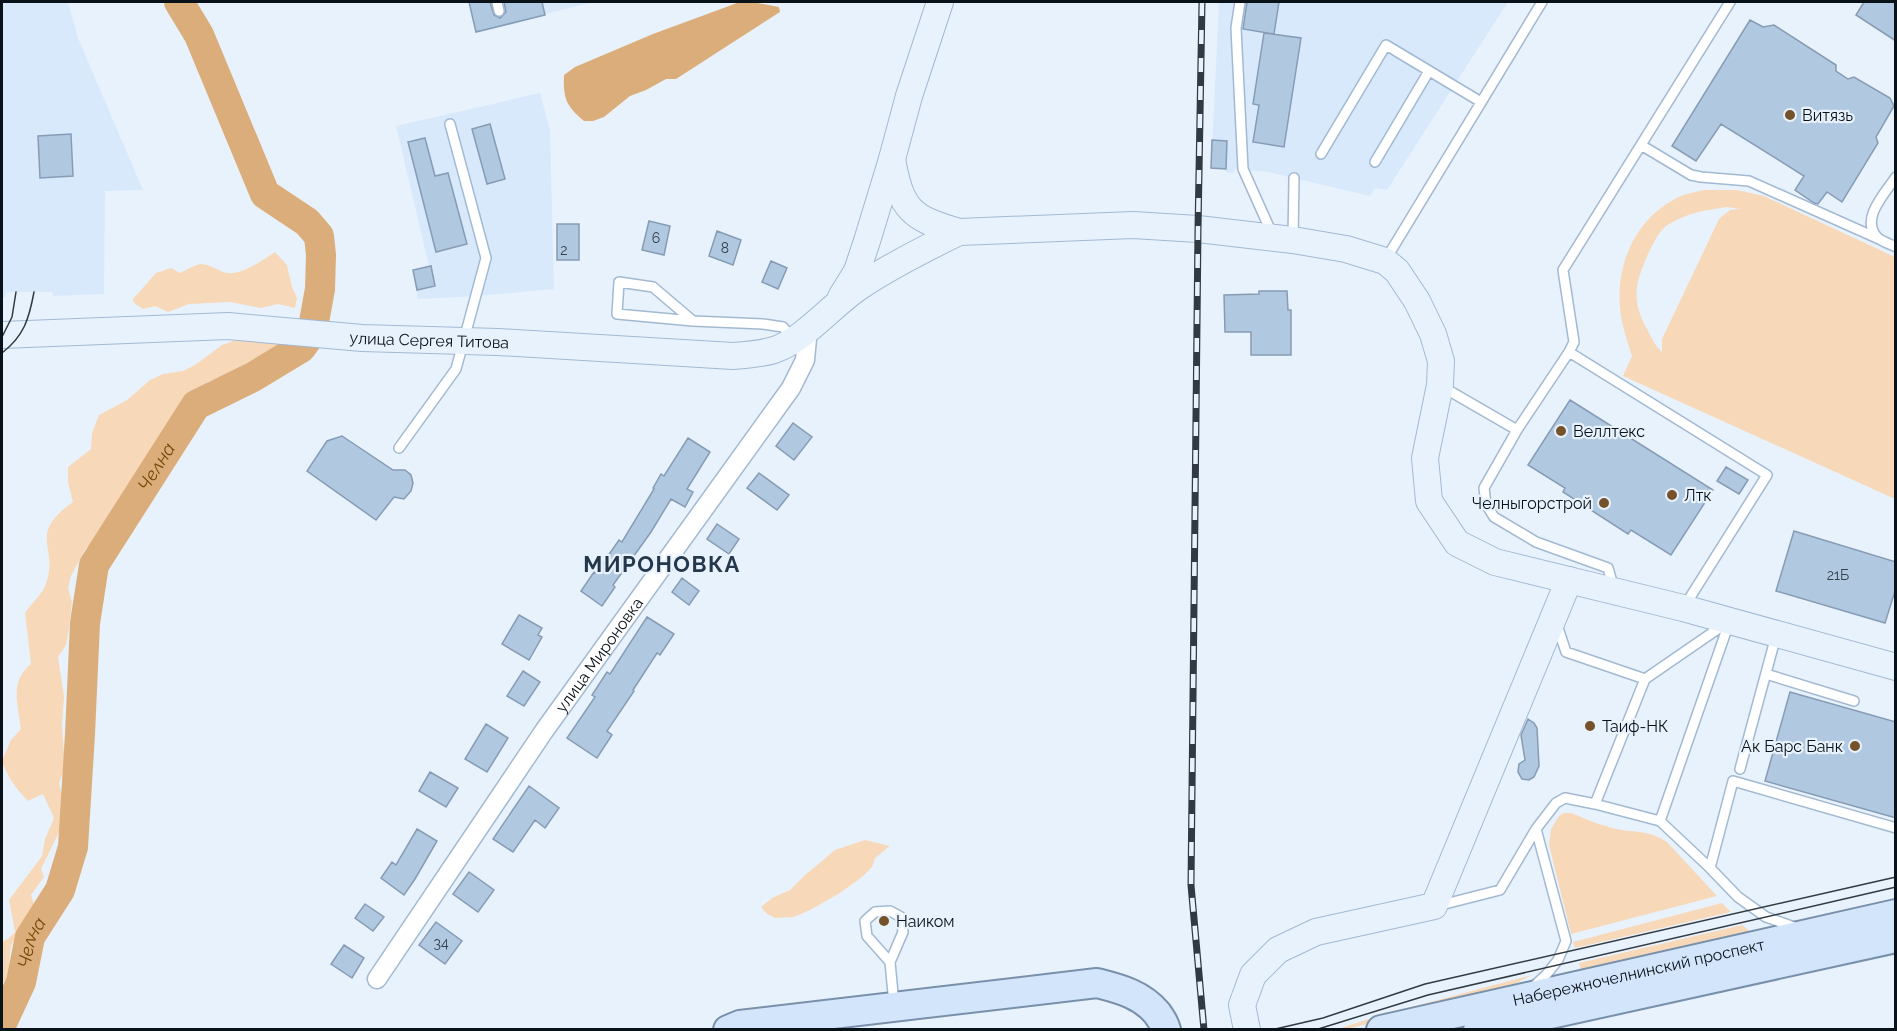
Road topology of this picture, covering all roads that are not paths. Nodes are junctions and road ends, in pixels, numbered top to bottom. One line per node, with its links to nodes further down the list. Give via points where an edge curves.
1 (940, 2): 10 (street)
2 (1240, 2): 15 (lane, via 1236,28 1243,169)
3 (1542, 2): 6 (lane)
4 (1730, 2): 8 (lane)
5 (1429, 71): 6 (lane); 9 (lane, via 1386,45); 11 (lane)
6 (1481, 102): 18 (lane)
7 (450, 124): 23 (lane, via 486,258)
8 (1641, 146): 16 (lane, via 1691,175 1749,181); 24 (lane, via 1563,270 1574,342)
9 (1321, 154)
10 (892, 159): 14 (street, via 900,195 916,216); 19 (street, via 857,271)
11 (1375, 162)
12 (1896, 177): 16 (lane, via 1872,213 1872,230)
13 (1294, 178): 15 (lane)
14 (959, 232): 15 (street, via 1133,225); 19 (street, via 884,271)
15 (1283, 239): 18 (street, via 1346,249)
16 (1879, 239): 17 (lane)
17 (1896, 247)
18 (1385, 261): 25 (street, via 1418,301 1433,334 1441,361)
19 (838, 302): 21 (street, улица Сергея Титова)
20 (693, 321): 20 (lane, via 653,287 619,282 616,314); 21 (lane, via 763,324)
21 (801, 334): 23 (street, улица Сергея Титова, via 775,350 734,356); 51 (street, улица Мироновка, via 805,360 791,388 544,731)
22 (2, 335): 23 (street, улица Сергея Титова, via 228,326 362,338)
23 (465, 341): 27 (lane, via 456,369)
24 (1569, 352): 26 (lane); 30 (lane, via 1767,475)
25 (1440, 385): 26 (lane); 28 (street, via 1425,458 1429,501 1457,543 1495,562)
26 (1517, 430): 29 (lane, via 1484,488 1486,504 1494,517 1536,542 1608,568)
27 (399, 448)
28 (1569, 580): 29 (street); 31 (street)
29 (1615, 590): 30 (street)
30 (1683, 608): 32 (street)
31 (1554, 617): 36 (lane, via 1566,652); 44 (street)
32 (1730, 621): 33 (street); 36 (lane); 40 (lane)
33 (1777, 634): 34 (street); 35 (lane)
34 (1896, 667)
35 (1766, 674): 37 (lane); 38 (lane)
36 (1645, 679): 39 (lane)
37 (1854, 701)
38 (1740, 769)
39 (1595, 804): 40 (lane); 42 (lane, via 1565,798 1556,802)
40 (1660, 821): 43 (lane)
41 (1896, 828): 43 (lane, via 1733,781)
42 (1536, 829): 44 (lane, via 1500,890); 52 (lane, via 1566,941 1546,975)
43 (1710, 868): 46 (lane, via 1738,897 1766,917)
44 (1434, 906): 56 (street, via 1316,932 1278,950 1253,975 1242,1005)
45 (1896, 914): 46 (main road, Набережночелнинский проспект)
46 (1810, 933): 52 (main road, Набережночелнинский проспект)
47 (1896, 938): 48 (main road, Набережночелнинский проспект)
48 (1854, 946): 49 (street); 58 (main road, Набережночелнинский проспект)
49 (1896, 948)
50 (890, 962): 50 (lane, via 903,932 901,917 890,911 875,912 865,921 867,936); 53 (lane)
51 (377, 979)
52 (1511, 1001): 57 (main road, Набережночелнинский проспект)
53 (894, 1006): 54 (main road); 55 (main road, via 1097,983 1126,990 1148,1003)
54 (734, 1028)
55 (1166, 1029)
56 (1247, 1029)
57 (1381, 1029)
58 (1478, 1029)

